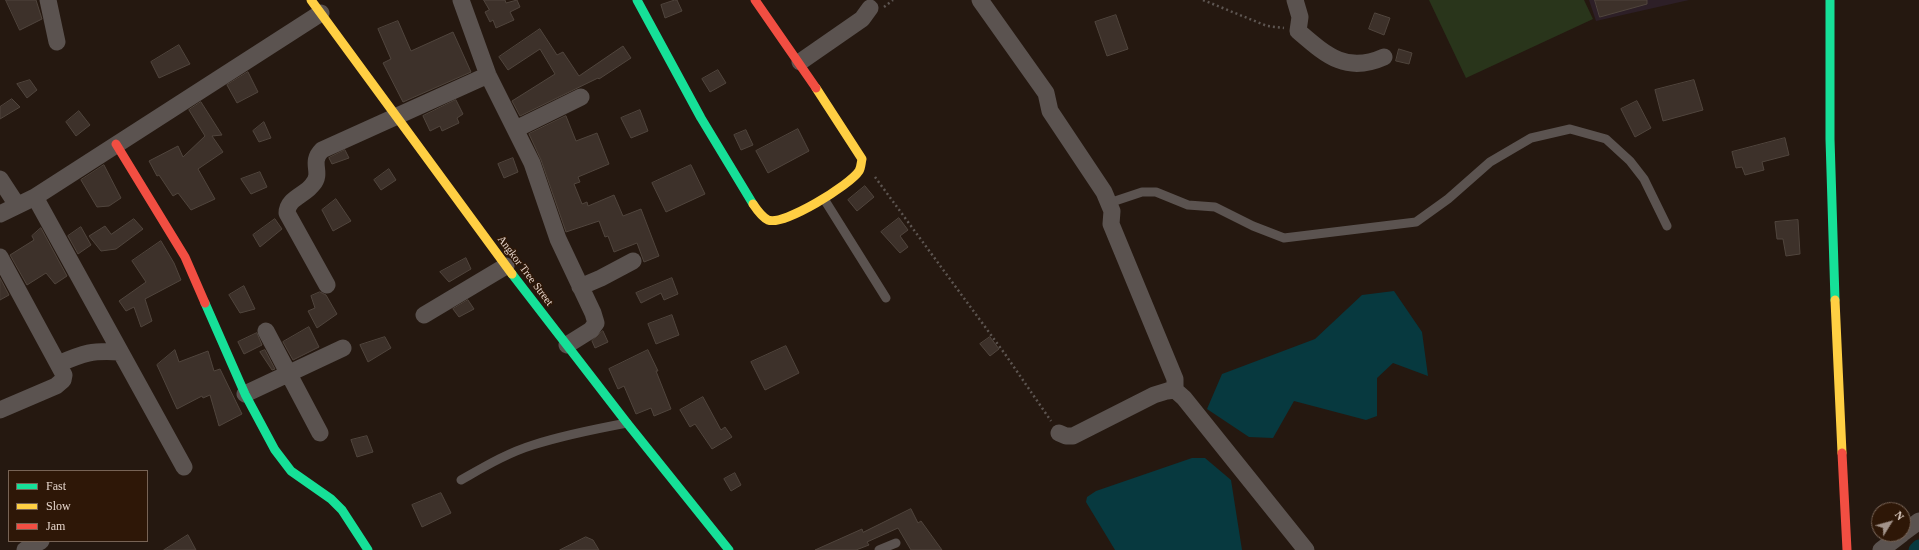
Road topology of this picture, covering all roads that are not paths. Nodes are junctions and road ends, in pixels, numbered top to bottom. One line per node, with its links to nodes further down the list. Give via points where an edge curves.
1 (48, 0): 10 (street)
2 (461, 0): 13 (street)
3 (637, 0): 20 (street, via 701,118 756,210 769,220 780,220)
4 (755, 0): 12 (street)
5 (980, 0): 21 (street, via 1046,93 1050,111)
6 (1295, 0): 11 (street, via 1300,17 1298,31 1322,52 1342,62 1366,64)
7 (1830, 0): 56 (street, via 1833,258)
8 (316, 7): 15 (street, Angkor Tree Street); 17 (street)
9 (870, 8): 12 (street, via 862,19)
10 (57, 42)
11 (1384, 57)
12 (800, 62): 20 (street, via 862,159 859,170)
13 (488, 74): 15 (street); 16 (street)
14 (581, 97): 16 (street)
15 (396, 116): 27 (street, Angkor Tree Street); 28 (street, via 322,150 315,161 315,182 294,199 287,209 290,221)
16 (516, 129): 29 (street, via 532,163 558,239)
17 (116, 144): 19 (street); 39 (street, via 185,257)
18 (0, 179): 22 (street)
19 (35, 197): 22 (street); 35 (street)
20 (824, 199): 30 (lane)
21 (1109, 203): 24 (lane, via 1142,192 1156,192 1188,205 1215,207 1284,238 1416,222 1448,199 1490,162 1531,138 1570,129 1606,139 1630,161 1644,179); 38 (street, via 1112,224 1175,379)
22 (17, 205): 23 (street)
23 (0, 214)
24 (1667, 226)
25 (0, 257): 36 (street)
26 (633, 260): 29 (street)
27 (506, 266): 31 (street); 33 (street, Angkor Tree Street)
28 (327, 285)
29 (580, 287): 33 (street, via 596,323 591,330)
30 (886, 298)
31 (424, 315)
32 (266, 331): 37 (street)
33 (567, 345): 41 (street, Angkor Tree Street)
34 (343, 348): 37 (street)
35 (120, 352): 36 (street, via 86,352); 44 (street)
36 (58, 364): 40 (street, via 64,376 60,383)
37 (288, 373): 39 (street); 42 (street)
38 (1175, 390): 43 (street, via 1154,395 1073,436); 55 (street)
39 (245, 394): 52 (street, via 275,450 291,471 332,499)
40 (0, 410)
41 (627, 423): 45 (lane, via 573,433 532,445 502,457); 53 (street, Angkor Tree Street)
42 (320, 433)
43 (1059, 433)
44 (184, 468)
45 (461, 480)
46 (1919, 521): 47 (street)
47 (1911, 527)
48 (38, 542): 51 (street)
49 (1892, 542): 57 (street)
50 (896, 543): 54 (lane)
51 (25, 550)
52 (368, 550)
53 (729, 550)
54 (879, 550)
55 (1306, 550)
56 (1847, 550)
57 (1881, 550)

